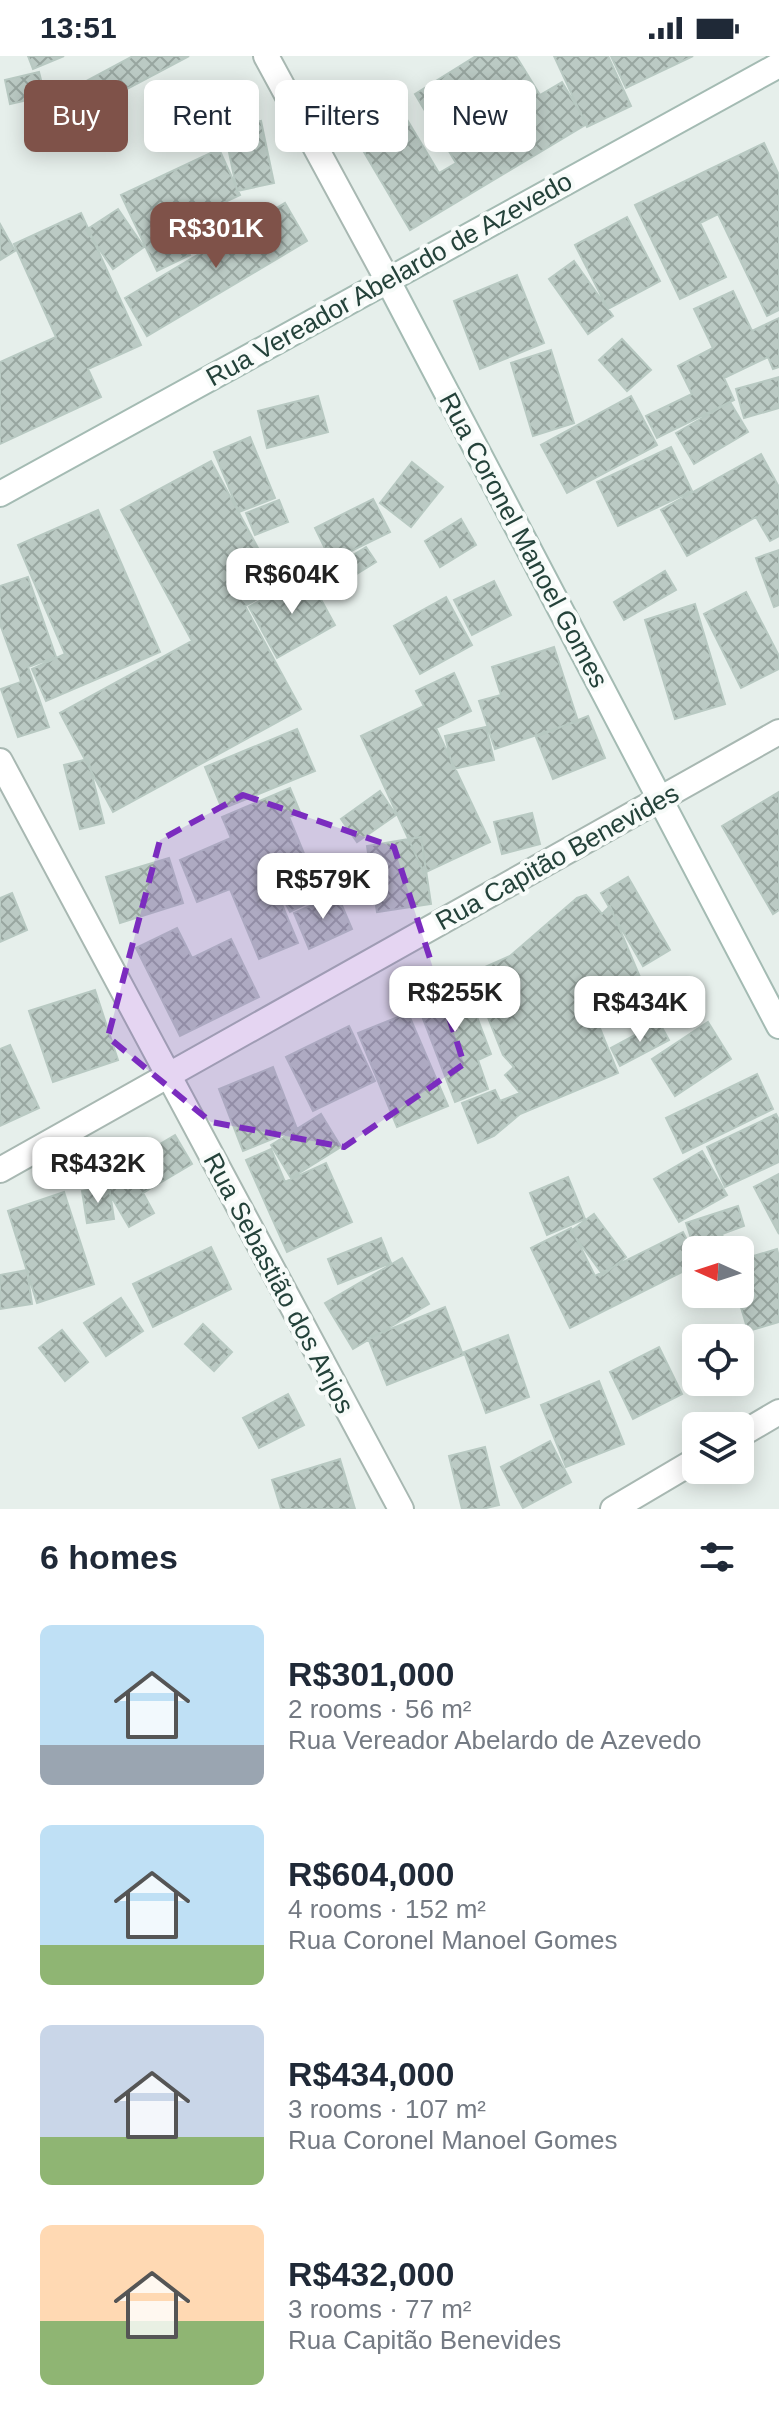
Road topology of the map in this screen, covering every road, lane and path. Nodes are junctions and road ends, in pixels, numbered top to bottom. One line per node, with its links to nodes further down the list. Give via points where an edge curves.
1 (266, 56): 3 (street, Rua Coronel Manoel Gomes)
2 (779, 65): 3 (street, Rua Vereador Abelardo de Azevedo)
3 (387, 279): 4 (street, Rua Vereador Abelardo de Azevedo); 7 (street, Rua Coronel Manoel Gomes)
4 (0, 494)
5 (779, 732): 7 (street, Rua Capitão Benevides)
6 (0, 761): 9 (street, Rua Sebastião dos Anjos)
7 (660, 800): 8 (street, Rua Coronel Manoel Gomes); 9 (street, Rua Capitão Benevides)
8 (779, 1026)
9 (167, 1075): 10 (street, Rua Capitão Benevides); 14 (street, Rua Sebastião dos Anjos)
10 (0, 1170)
11 (779, 1412): 12 (street)
12 (754, 1427)
13 (682, 1468): 15 (street)
14 (401, 1509)
15 (613, 1509)

